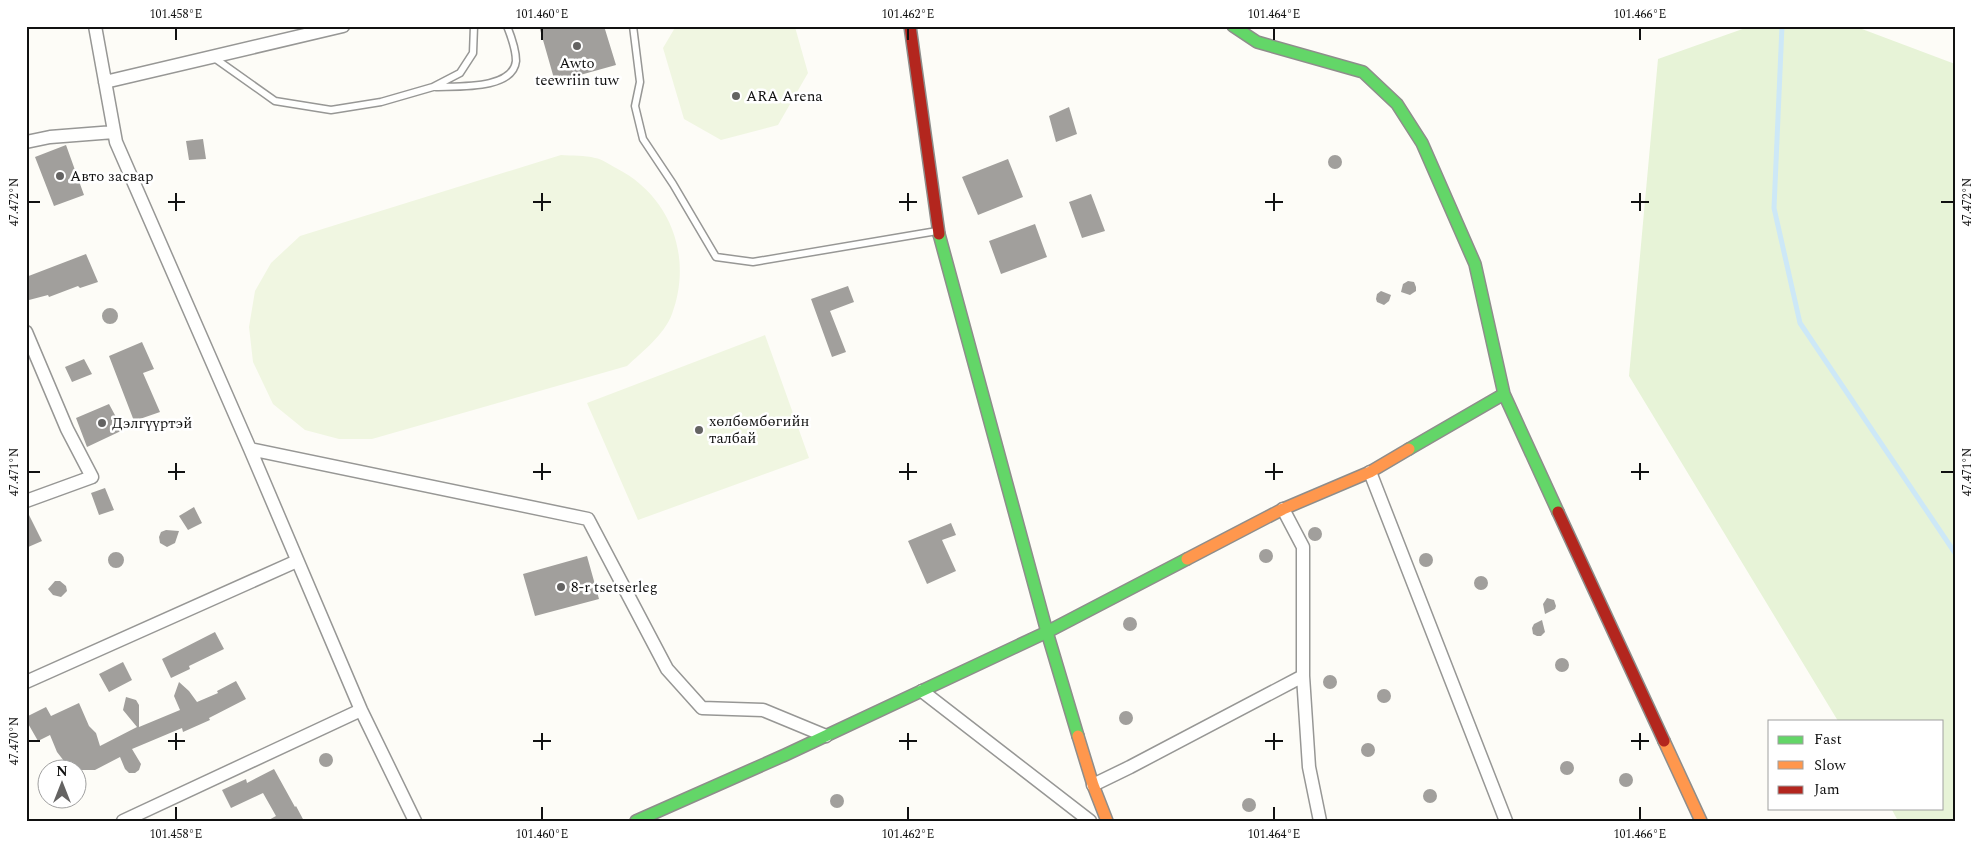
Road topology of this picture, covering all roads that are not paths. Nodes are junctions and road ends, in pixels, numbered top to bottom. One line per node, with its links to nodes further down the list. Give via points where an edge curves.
1 (95, 26): 9 (street)
2 (343, 26): 8 (street)
3 (474, 26): 10 (lane, via 473,53 460,73)
4 (507, 26): 10 (lane, via 516,60 513,70 487,85)
5 (633, 26): 13 (lane, via 640,82 636,106 643,140 716,257 753,262)
6 (910, 26): 13 (street)
7 (1233, 26): 15 (street, via 1257,42 1363,72 1397,104 1422,143 1475,264)
8 (213, 57): 9 (street); 10 (lane, via 275,101 331,110 381,102)
9 (105, 82): 11 (street)
10 (433, 87)
11 (114, 132): 12 (street); 16 (street, via 119,151)
12 (26, 142)
13 (938, 230): 21 (street)
14 (26, 332): 18 (street, via 66,429 92,477)
15 (1504, 394): 17 (street); 35 (street)
16 (250, 449): 20 (street); 26 (street, via 588,518 667,669 702,708 763,710)
17 (1370, 472): 19 (street); 34 (street)
18 (26, 501)
19 (1283, 509): 21 (street); 22 (street, via 1303,547)
20 (297, 561): 23 (street); 25 (street)
21 (1047, 632): 24 (street); 27 (street)
22 (1303, 676): 27 (street); 33 (street, via 1309,766)
23 (26, 682)
24 (922, 691): 26 (street); 31 (street)
25 (361, 710): 28 (street); 29 (street)
26 (826, 736): 30 (street)
27 (1093, 785): 32 (street)
28 (123, 821)
29 (415, 821)
30 (636, 821)
31 (1090, 821)
32 (1107, 821)
33 (1320, 821)
34 (1506, 821)
35 (1701, 821)

